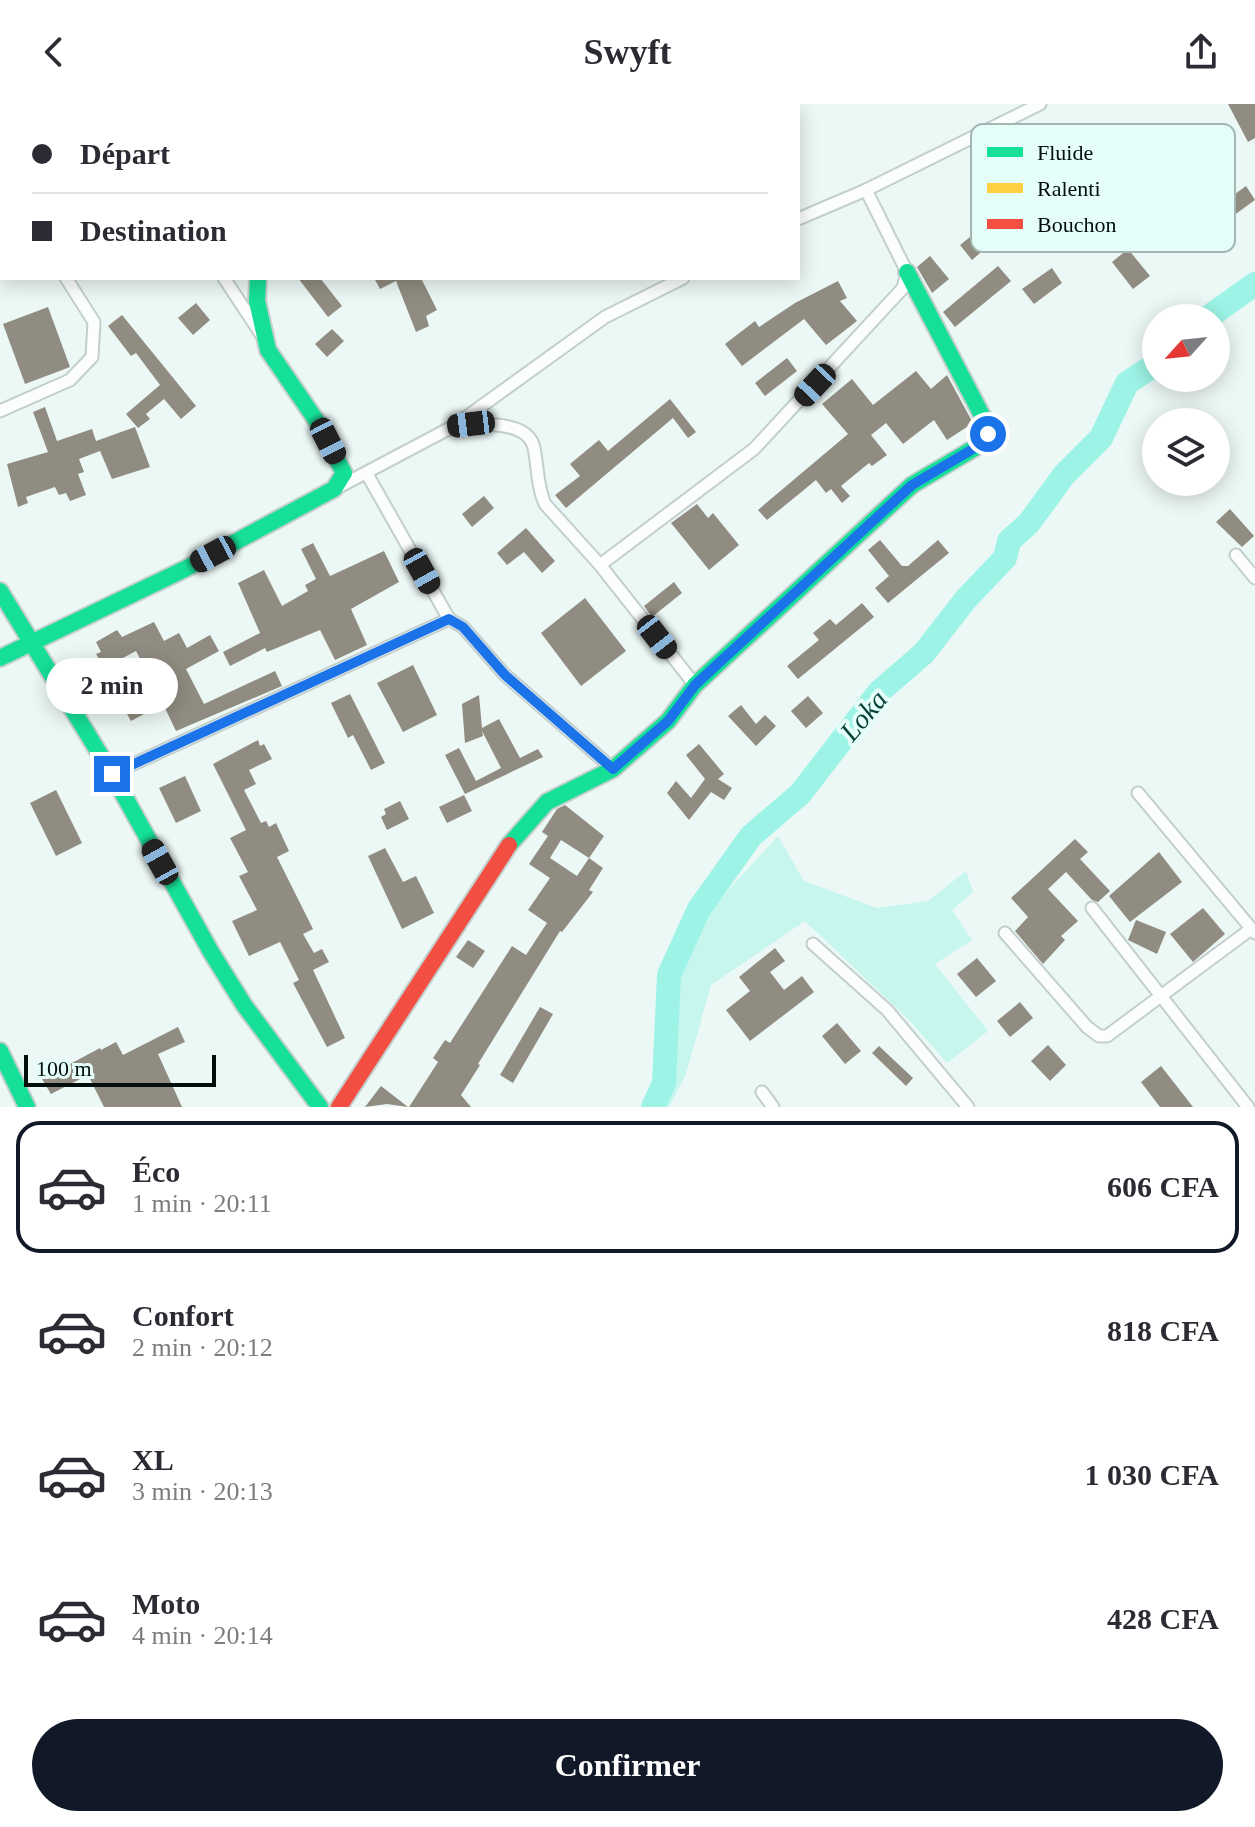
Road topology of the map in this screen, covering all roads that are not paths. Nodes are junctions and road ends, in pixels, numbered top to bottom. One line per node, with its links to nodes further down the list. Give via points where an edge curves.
1 (1040, 104): 2 (street)
2 (1000, 124)
3 (971, 138): 4 (street)
4 (866, 190): 5 (street); 6 (street)
5 (800, 218)
6 (907, 272): 17 (street, via 903,288 875,322 754,449); 23 (street, via 988,434 983,443 912,485)
7 (67, 280): 12 (street, via 94,322 92,357 70,380)
8 (225, 280): 11 (street)
9 (258, 280): 11 (street)
10 (679, 280): 13 (street, via 605,317)
11 (262, 334): 15 (street, via 344,473)
12 (0, 411)
13 (454, 426): 14 (street); 17 (street, via 496,425 528,435 545,504)
14 (367, 474): 15 (street); 20 (street)
15 (334, 489): 21 (street)
16 (1236, 555): 18 (street)
17 (600, 565): 23 (street)
18 (1255, 578)
19 (0, 591): 21 (street)
20 (449, 619): 24 (street); 25 (street)
21 (29, 644): 22 (street); 25 (street)
22 (0, 658)
23 (695, 685): 24 (street, via 668,721)
24 (613, 769): 36 (street, via 547,802 506,848)
25 (112, 774): 35 (street, via 236,992)
26 (1138, 793): 28 (street)
27 (1092, 908): 31 (street)
28 (1253, 931): 31 (street)
29 (1005, 933): 31 (street, via 1099,1036 1107,1036)
30 (813, 944): 38 (street, via 887,1010)
31 (1162, 996): 39 (street)
32 (0, 1053): 34 (street)
33 (762, 1092): 37 (street)
34 (27, 1107)
35 (320, 1107)
36 (339, 1107)
37 (773, 1107)
38 (968, 1107)
39 (1248, 1107)

